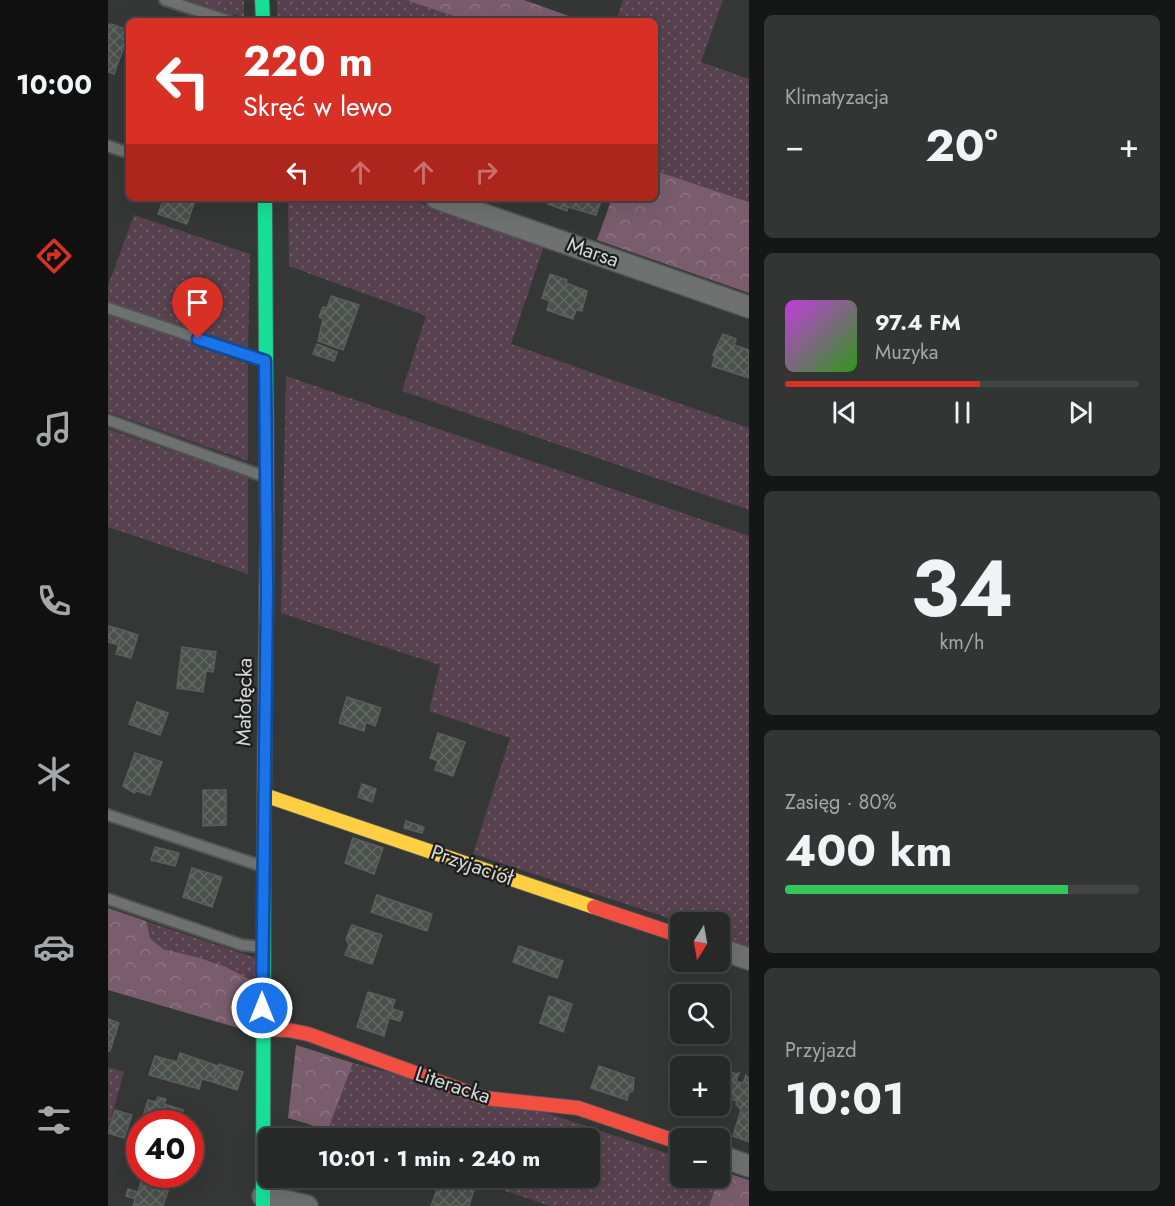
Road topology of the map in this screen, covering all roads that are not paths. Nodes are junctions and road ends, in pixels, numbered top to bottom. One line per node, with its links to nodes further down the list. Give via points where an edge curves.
1 (165, 0): 3 (lane)
2 (262, 0): 4 (street)
3 (220, 18)
4 (263, 18)
5 (108, 146): 6 (lane)
6 (126, 152)
7 (263, 201): 11 (street, Małołęcka)
8 (445, 201): 9 (street, Marsa)
9 (749, 307)
10 (108, 308): 11 (lane)
11 (265, 361): 13 (street, Małołęcka)
12 (108, 420): 13 (lane)
13 (266, 477): 14 (street, Małołęcka)
14 (264, 795): 16 (street, Małołęcka); 18 (street, Przyjaciół)
15 (108, 814): 16 (lane)
16 (262, 867): 19 (street, Małołęcka)
17 (108, 899): 19 (lane, via 242,945)
18 (670, 932)
19 (263, 947): 22 (street, Małołęcka)
20 (730, 952): 21 (street)
21 (749, 959)
22 (262, 1029): 23 (street, Literacka, via 308,1034 484,1098 578,1108); 26 (street, Małołęcka)
23 (670, 1139)
24 (730, 1159): 25 (street)
25 (749, 1166)
26 (263, 1201): 27 (street)
27 (307, 1206)

